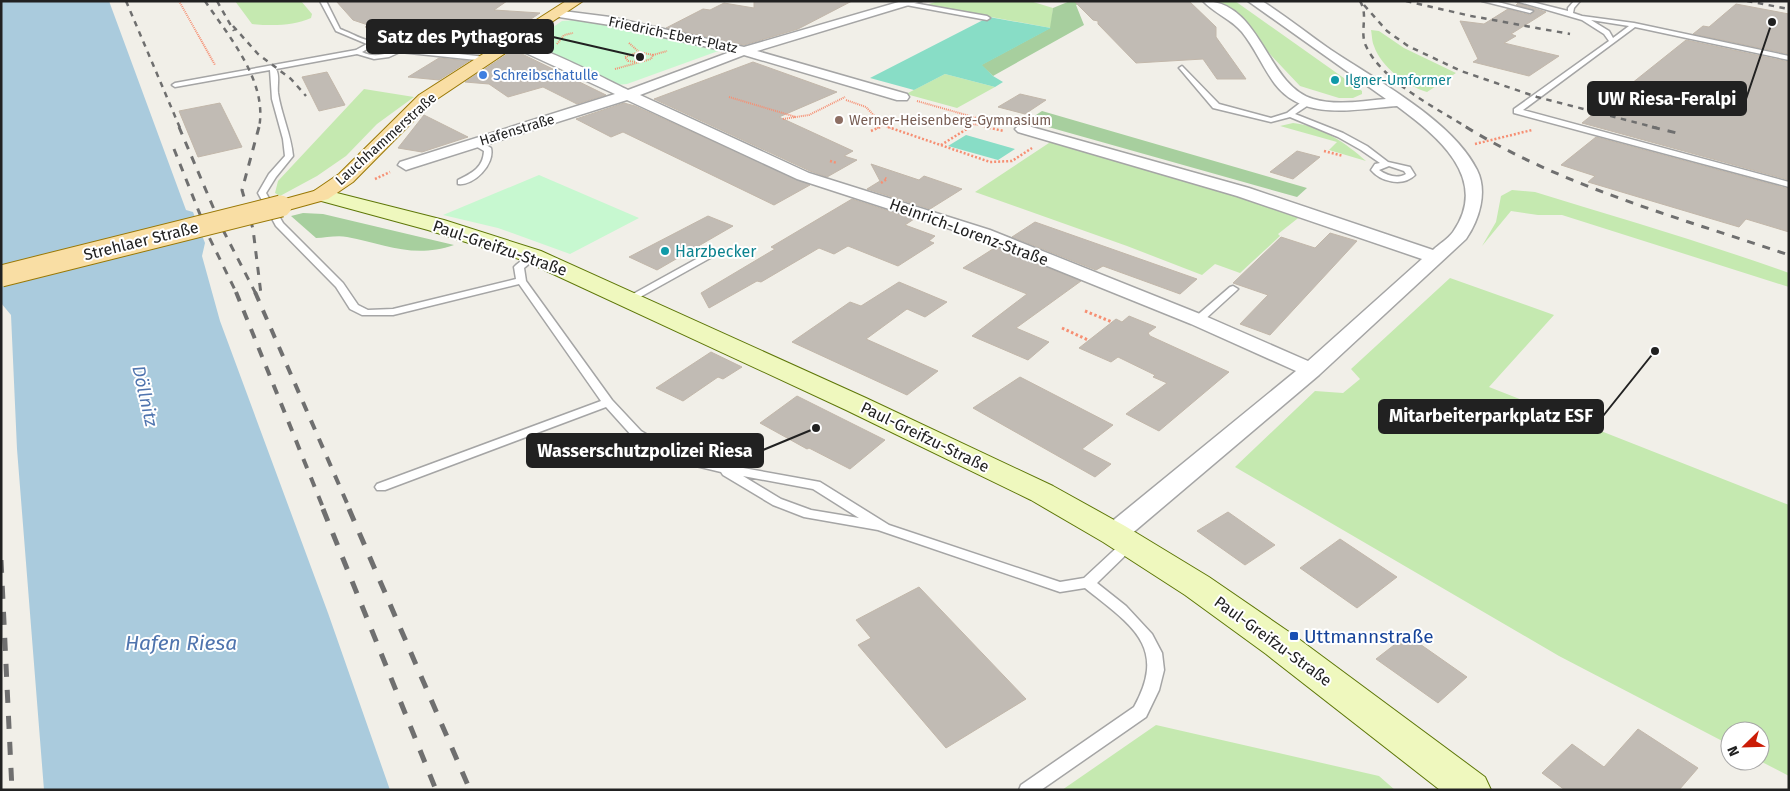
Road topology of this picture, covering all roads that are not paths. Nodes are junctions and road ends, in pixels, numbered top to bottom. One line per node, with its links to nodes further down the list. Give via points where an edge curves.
1 (323, 1): 16 (lane, via 338,30)
2 (576, 1): 10 (main road, Lauchhammerstraße)
3 (1209, 1): 28 (street, via 1248,32 1292,94)
4 (1254, 1): 29 (street)
5 (1485, 1): 13 (lane)
6 (1519, 1): 11 (lane)
7 (1535, 1): 11 (lane)
8 (1577, 1): 11 (lane)
9 (908, 2): 12 (lane); 19 (street)
10 (559, 12): 17 (main road, Lauchhammerstraße); 19 (street, Friedrich-Ebert-Platz)
11 (1572, 12): 13 (lane); 14 (lane)
12 (987, 18)
13 (1585, 21): 15 (lane, via 1602,29)
14 (1634, 25): 15 (lane); 21 (lane)
15 (1612, 41): 36 (lane, via 1518,111)
16 (373, 44): 18 (lane, via 398,44 401,45); 20 (lane)
17 (509, 44): 22 (main road, Lauchhammerstraße); 26 (street, via 532,50)
18 (400, 50): 20 (lane, via 376,56 363,56); 22 (lane)
19 (744, 50): 26 (street, Friedrich-Ebert-Platz); 27 (street, via 774,62)
20 (358, 52): 23 (lane)
21 (1789, 58)
22 (486, 59): 37 (main road, Lauchhammerstraße, via 425,99 352,172)
23 (272, 68): 25 (lane); 42 (lane, via 289,156 262,193 280,224 340,286 354,307 366,314 394,312)
24 (1182, 68): 30 (lane, via 1216,106 1271,120)
25 (175, 85)
26 (627, 95): 32 (street, Hafenstraße); 45 (street, Heinrich-Lorenz-Straße, via 803,176 984,234)
27 (902, 97)
28 (1307, 102): 29 (street, via 1332,105); 30 (lane)
29 (1399, 102): 40 (street, via 1451,145 1469,170 1473,188 1472,211 1460,235)
30 (1290, 115): 33 (lane, via 1338,132)
31 (1015, 130): 40 (street, via 1243,192)
32 (477, 143): 34 (street, Hafenstraße); 35 (lane, via 488,150 488,160 484,169)
33 (1386, 164)
34 (406, 165)
35 (461, 182)
36 (1789, 185)
37 (321, 195): 39 (main road, Paul-Greifzu-Straße, via 436,225); 41 (main road, Strehlaer Straße, bridge)
38 (710, 255): 44 (lane)
39 (533, 256): 42 (lane, via 519,267); 44 (main road, Paul-Greifzu-Straße)
40 (1435, 257): 46 (street)
41 (1, 276)
42 (521, 281): 47 (lane)
43 (1232, 289): 45 (lane)
44 (629, 299): 51 (main road, Paul-Greifzu-Straße, via 1009,477)
45 (1198, 320): 46 (street, Heinrich-Lorenz-Straße)
46 (1311, 370): 51 (street)
47 (608, 402): 48 (lane, via 637,434 674,457); 49 (lane)
48 (721, 468): 50 (lane, via 777,502 809,514); 50 (lane, via 816,485)
49 (381, 487)
50 (884, 528): 52 (lane, via 1060,587)
51 (1122, 538): 52 (lane); 54 (main road, Paul-Greifzu-Straße, via 1279,644)
52 (1088, 583): 53 (lane, via 1129,616 1146,635 1156,657 1157,675 1152,694 1140,712)
53 (1027, 790)
54 (1471, 790)

